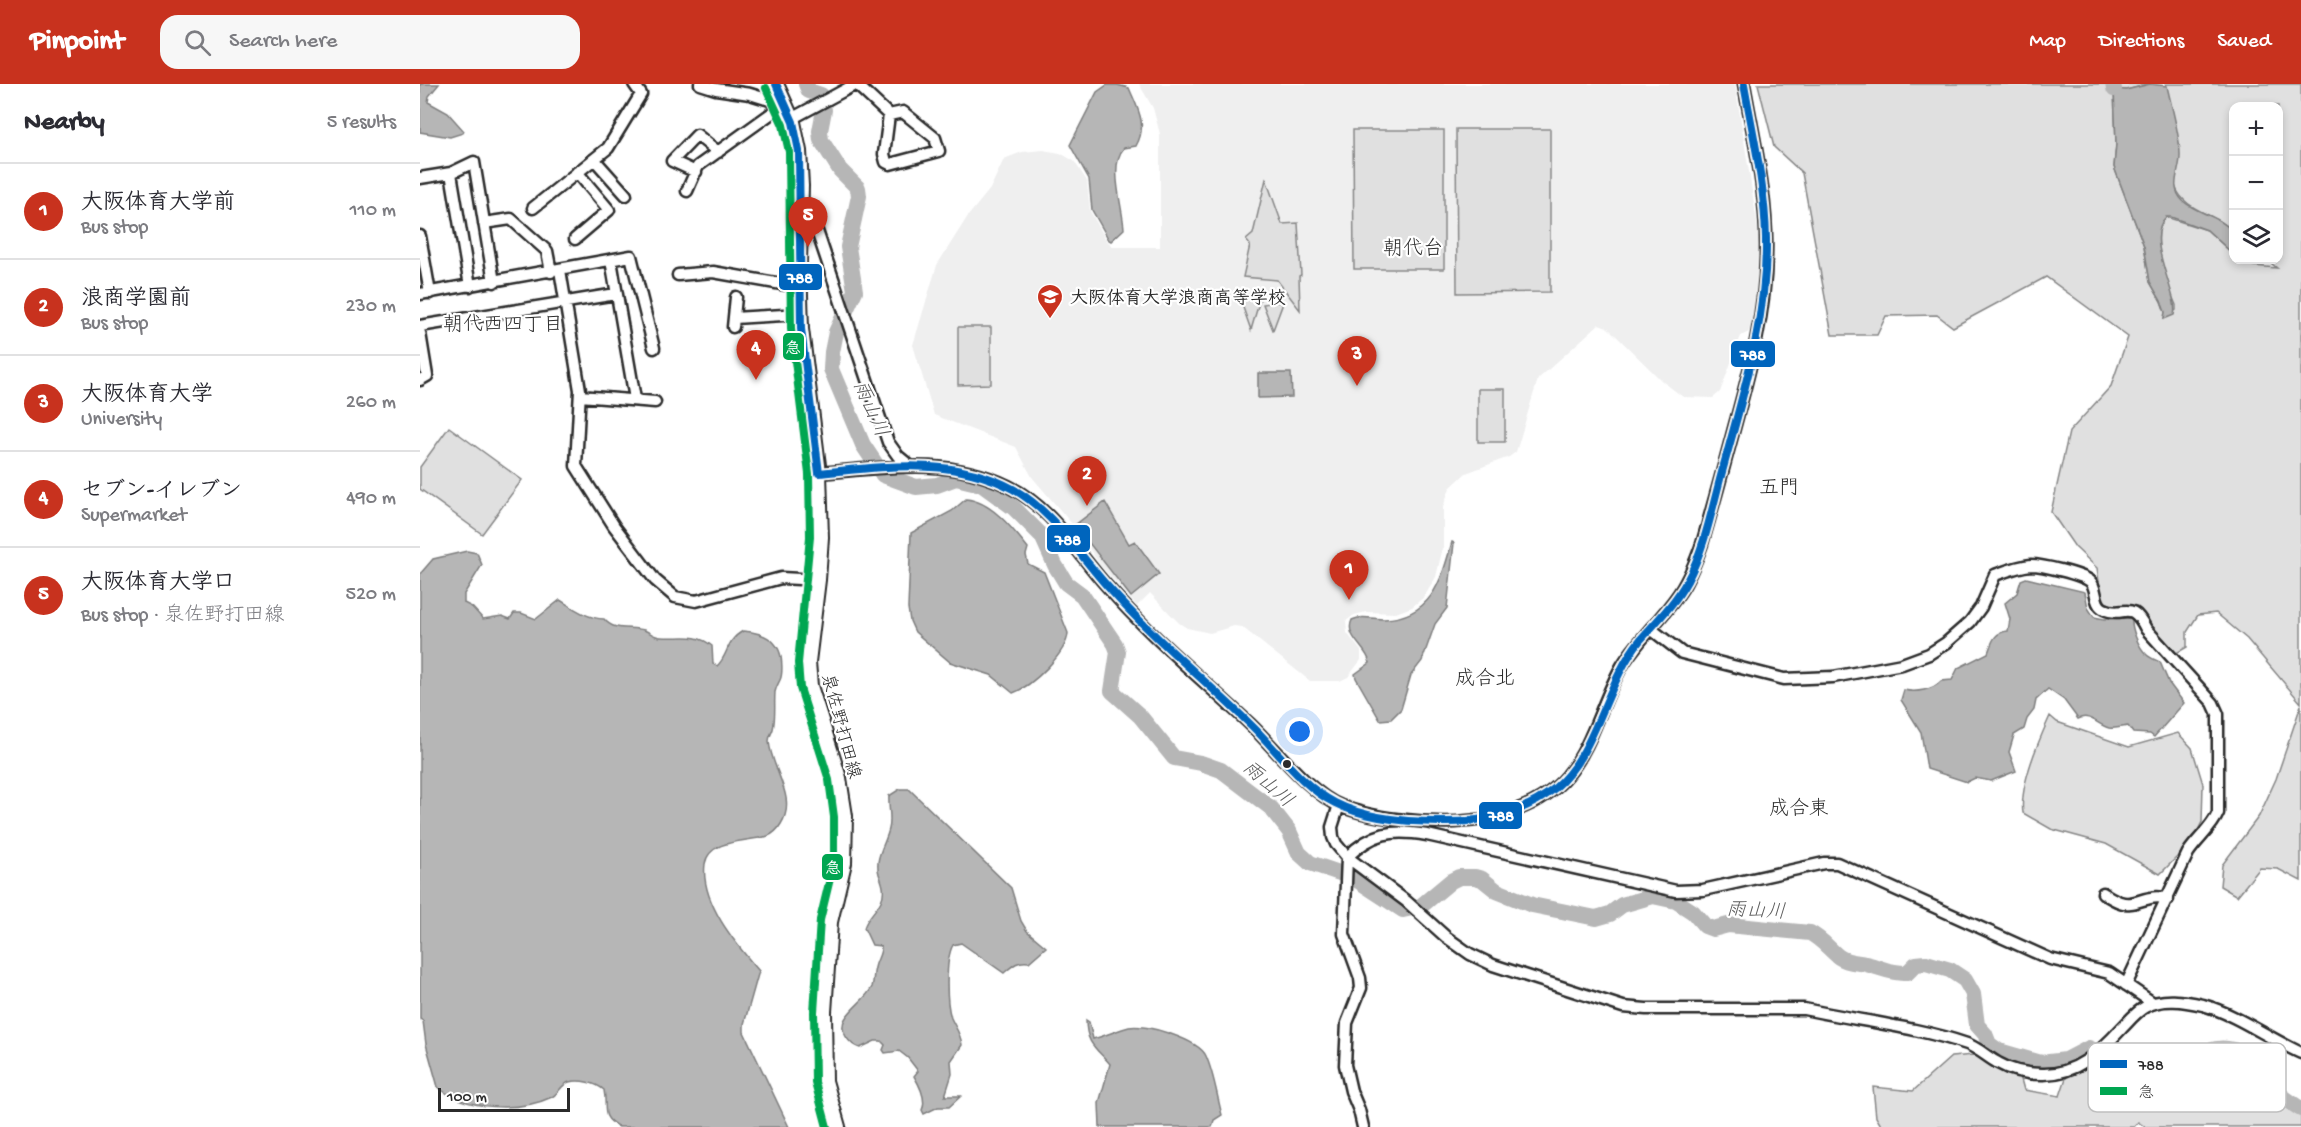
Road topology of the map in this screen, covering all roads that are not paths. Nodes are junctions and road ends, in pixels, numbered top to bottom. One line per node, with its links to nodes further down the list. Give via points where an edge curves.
1 (634, 84): 11 (street, via 641,94 608,148)
2 (700, 84): 7 (street)
3 (776, 84): 7 (main road, 泉佐野打田線)
4 (856, 84): 6 (street); 8 (street)
5 (1744, 84): 44 (street, via 1764,198 1767,256 1761,324 1695,564 1680,592)
6 (834, 92): 9 (street, via 813,109)
7 (784, 105): 9 (main road, 泉佐野打田線); 10 (street)
8 (889, 115): 8 (street, via 903,112 934,138 939,151 886,162)
9 (791, 119): 19 (main road, 泉佐野打田線, via 799,151)
10 (718, 152): 13 (street, via 698,166); 13 (street, via 697,135 672,161)
11 (594, 159): 12 (street); 17 (street)
12 (577, 172): 18 (street); 22 (street, via 609,210)
13 (696, 172): 16 (street)
14 (451, 173): 15 (street); 20 (street, via 474,162); 27 (street)
15 (420, 178)
16 (687, 191)
17 (626, 195)
18 (533, 208)
19 (800, 211): 28 (main road, 泉佐野打田線); 41 (street, via 815,225 888,442)
20 (484, 223): 24 (street, via 511,219 521,222 547,250); 26 (street)
21 (420, 236): 29 (street)
22 (575, 239)
23 (611, 260): 24 (street); 30 (street); 36 (street, via 631,256)
24 (555, 271): 26 (street); 32 (street)
25 (678, 275): 28 (street, via 712,272)
26 (494, 282): 27 (street)
27 (470, 286): 29 (street)
28 (800, 287): 33 (main road, 泉佐野打田線)
29 (425, 293)
30 (616, 294): 32 (street); 39 (street)
31 (736, 297): 33 (street, via 733,323)
32 (565, 302): 34 (street); 38 (street)
33 (800, 314): 42 (main road, 泉佐野打田線)
34 (420, 326)
35 (420, 333): 37 (street, via 427,376)
36 (654, 348)
37 (420, 380)
38 (580, 396): 39 (street); 43 (street, via 574,462 614,526 664,589 675,597 696,601 781,578)
39 (635, 399): 40 (street)
40 (655, 402)
41 (909, 465): 42 (street); 45 (street, via 974,472 1011,487 1046,511 1103,582 1154,635 1300,775)
42 (819, 473): 43 (main road, 泉佐野打田線)
43 (818, 580): 56 (main road, 泉佐野打田線, via 808,654 810,686 839,778 845,827 844,863 830,922 824,1012 825,1081)
44 (1651, 629): 45 (street, via 1623,665 1568,774 1539,799 1494,817 1432,822); 48 (street, via 1682,653 1784,679 1833,676 1902,664 1929,654 1970,622 1995,574 2031,565 2085,579 2094,587 2102,608 2129,610 2139,616 2146,629 2213,703 2218,714 2218,813 2188,853)
45 (1339, 805): 46 (street, via 1333,837)
46 (1347, 857): 49 (street, via 1361,843 1378,835 1408,832 1676,891 1703,890 1837,863 2050,959 2109,973); 55 (street, via 1470,954 1623,1007 1824,1012 1969,1044 1998,1063 2040,1074 2062,1072); 57 (street, via 1344,934 1361,988 1347,1023 1345,1065)
47 (2103, 893): 48 (street, via 2121,903 2153,896)
48 (2168, 899): 49 (street)
49 (2126, 985): 50 (street)
50 (2153, 1003): 51 (street, via 2134,1015); 52 (street, via 2185,1002 2217,1010)
51 (2108, 1043)
52 (2283, 1043)
53 (2286, 1045): 54 (street)
54 (2301, 1053)
55 (2088, 1060)
56 (838, 1127)
57 (1363, 1127)

